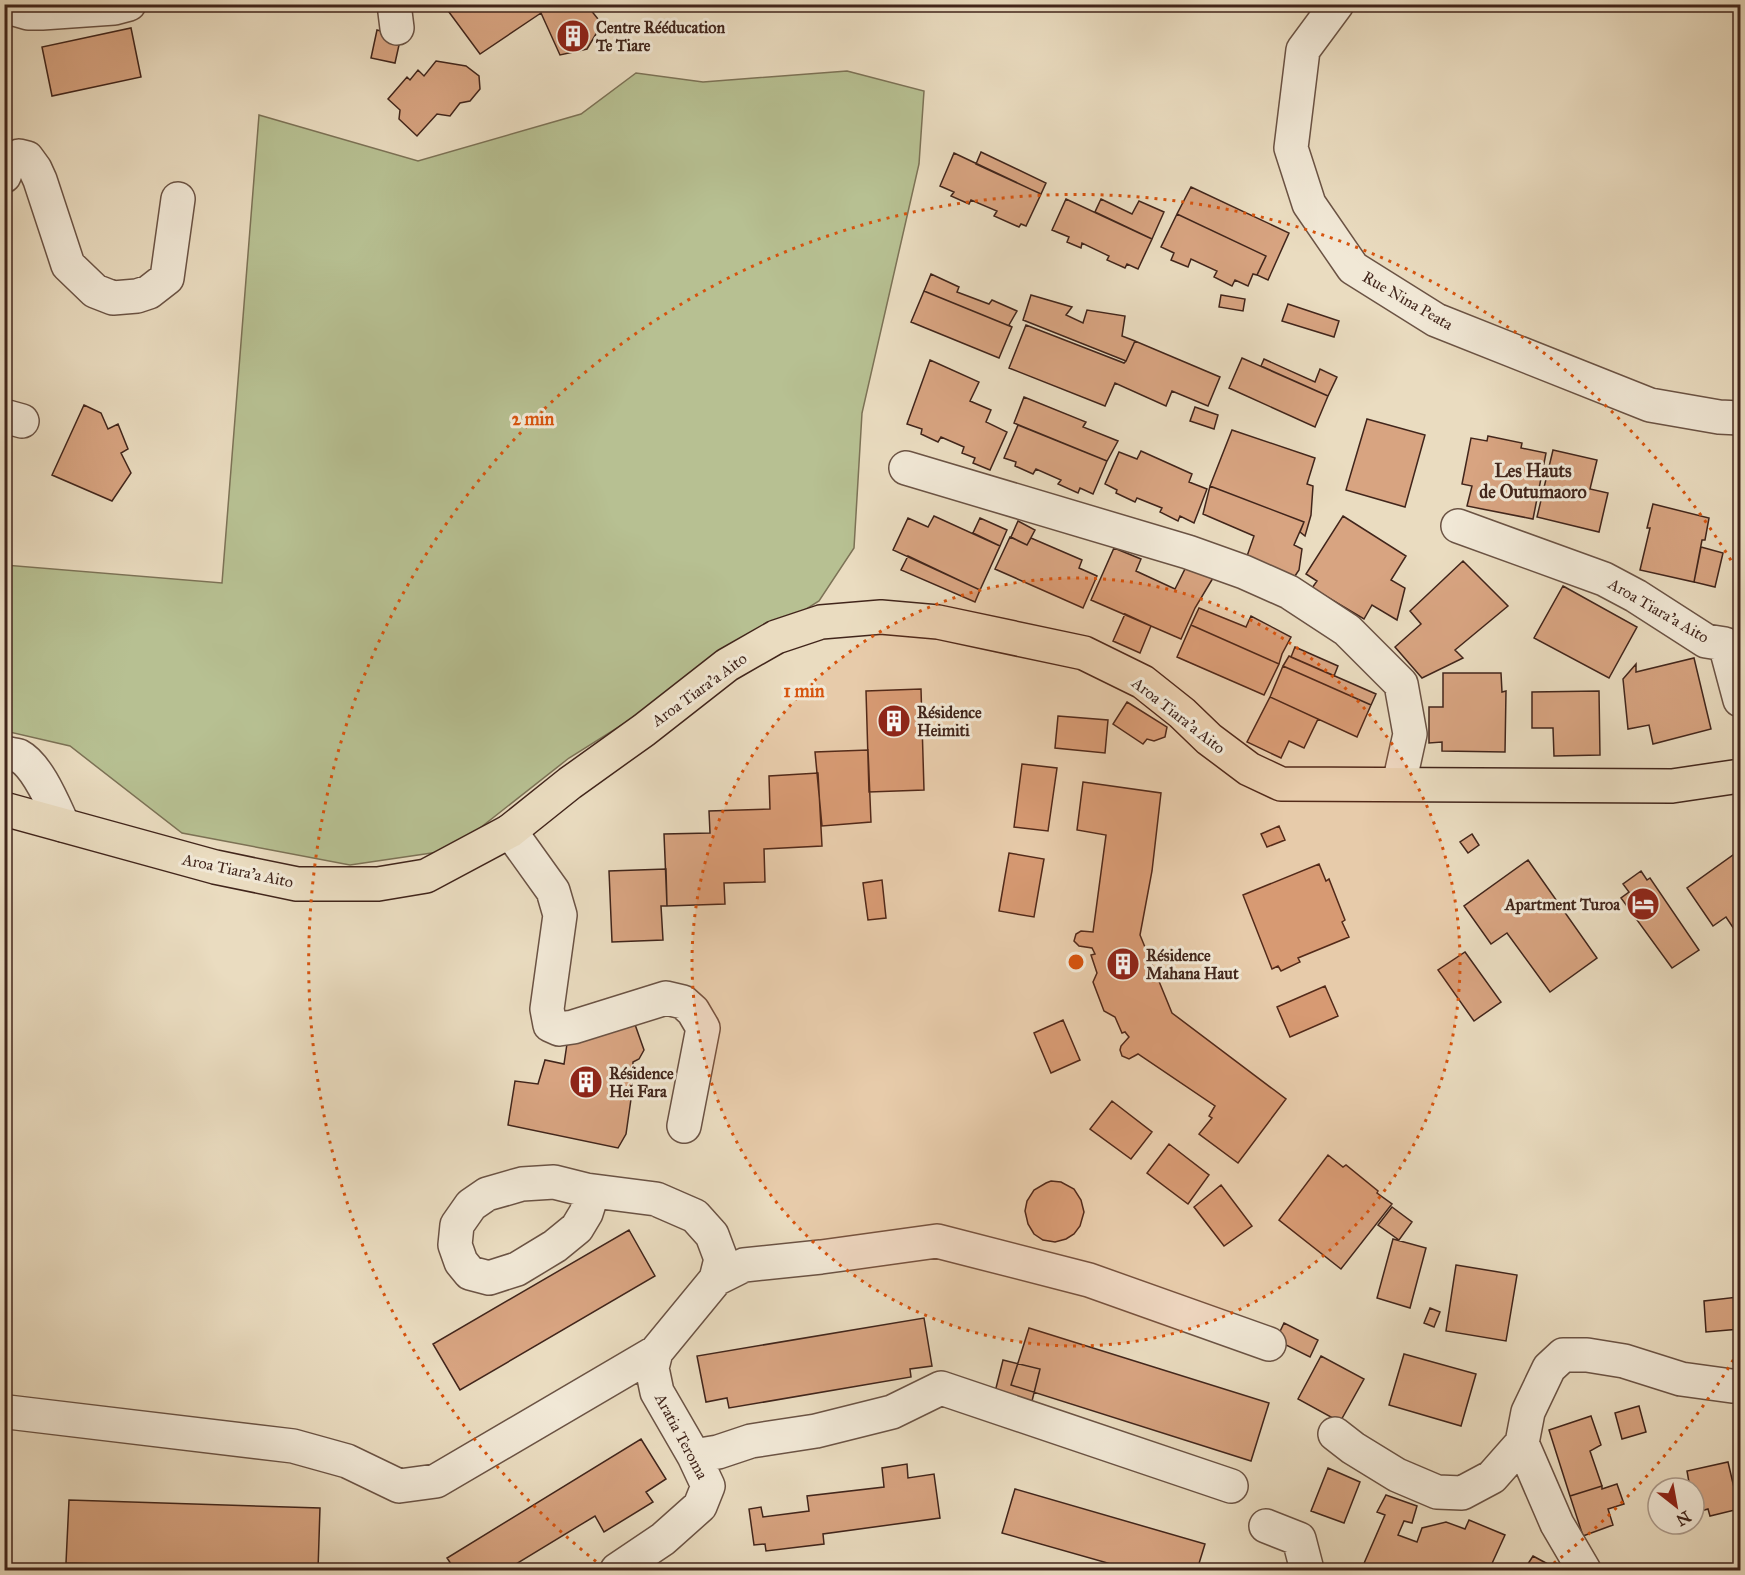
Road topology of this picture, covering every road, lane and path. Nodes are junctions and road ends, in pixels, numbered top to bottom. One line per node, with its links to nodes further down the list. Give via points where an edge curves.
1 (129, 4): 3 (street, via 42,13)
2 (1337, 4): 6 (street, Rue Nina Peata, via 1303,50 1291,148 1309,204 1353,268 1436,320 1650,405)
3 (4, 6)
4 (4, 176): 5 (street, via 9,163 19,156 27,158 40,180 68,265 95,291 112,298 138,296 167,278)
5 (178, 199)
6 (1740, 418)
7 (906, 468): 13 (street, via 1188,552 1289,592 1347,630 1401,684 1410,734)
8 (1458, 526): 9 (street, Aroa Tiara'a Aito, via 1604,579 1706,641)
9 (1733, 639): 10 (street, Aroa Tiara'a Aito)
10 (1740, 700)
11 (4, 753): 15 (street, via 19,756 28,764)
12 (1740, 776): 13 (main road, Aroa Tiara'a Aito, via 1672,786)
13 (1399, 784): 16 (main road, Aroa Tiara'a Aito, via 1281,784 1249,770 1143,682 1084,653 938,622 881,617 821,622 776,637 737,659)
14 (4, 809): 15 (main road, Aroa Tiara'a Aito)
15 (63, 825): 16 (main road, Aroa Tiara'a Aito, via 214,867 297,884 378,884 426,876)
16 (510, 831): 17 (street, via 553,891 560,915 547,1009 550,1025 559,1029 573,1027 666,998 683,1002 693,1011 703,1028)
17 (684, 1126)
18 (593, 1191): 19 (street, via 656,1199 695,1216 712,1235 721,1259)
19 (716, 1279): 20 (street, via 744,1265 936,1241 1089,1280); 21 (street)
20 (1269, 1344)
21 (656, 1352): 23 (street, via 436,1481 399,1486 347,1461 293,1446); 26 (street, Aratia Teroma, via 652,1368 657,1392)
22 (1740, 1386): 25 (street, via 1681,1379 1624,1361 1563,1355 1549,1368 1528,1412)
23 (8, 1412)
24 (1335, 1434): 25 (street, via 1397,1475 1445,1493 1462,1493 1492,1477)
25 (1522, 1443): 31 (street, via 1557,1524)
26 (694, 1456): 27 (street, via 892,1412 941,1388); 29 (street, Aratia Teroma, via 708,1486 700,1506 663,1539)
27 (1231, 1486)
28 (1266, 1526): 30 (street, via 1299,1539)
29 (617, 1570)
30 (1306, 1570)
31 (1584, 1570)

